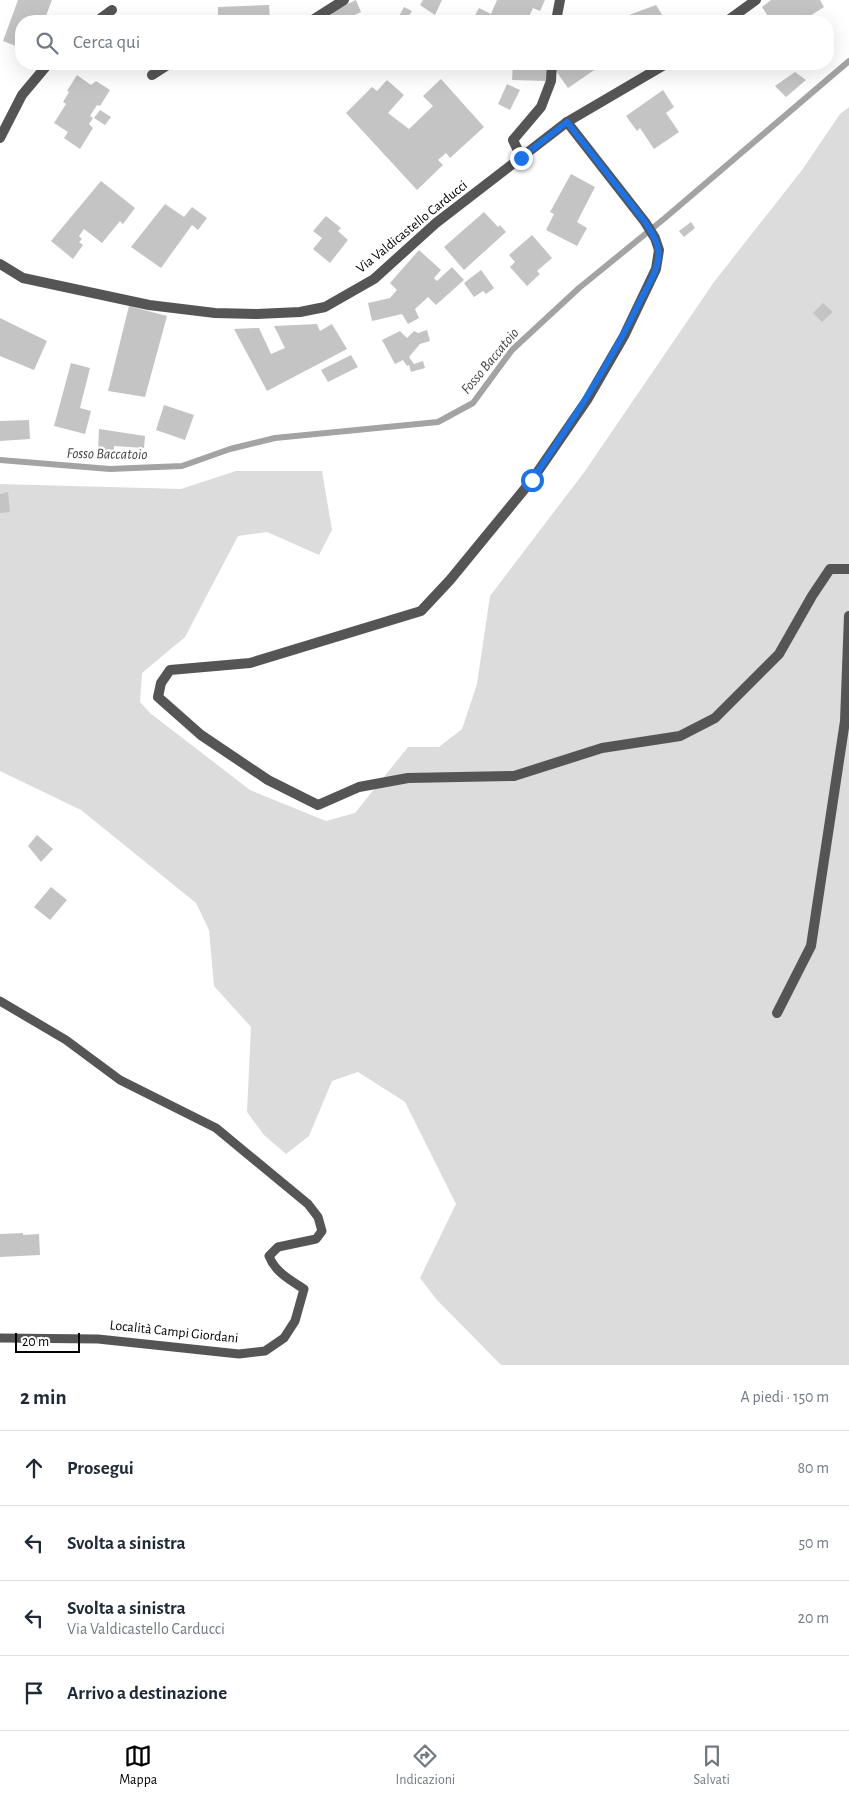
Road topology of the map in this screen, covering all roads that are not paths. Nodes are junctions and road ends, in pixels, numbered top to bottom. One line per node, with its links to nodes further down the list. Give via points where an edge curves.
1 (344, 0): 6 (street)
2 (560, 0): 7 (street)
3 (756, 0): 8 (street)
4 (112, 10): 5 (street)
5 (105, 15)
6 (321, 15)
7 (557, 15)
8 (735, 15)
9 (43, 70): 15 (street, via 22,95)
10 (160, 70): 13 (street)
11 (552, 70): 16 (street, via 541,107 513,140)
12 (656, 70): 14 (street, Via Valdicastello Carducci)
13 (152, 75)
14 (567, 122): 16 (street, Via Valdicastello Carducci); 18 (street, via 645,222 659,250 656,269 624,336 587,400 532,480 421,611 250,664 170,670 160,683 158,697 201,735 268,780 318,806 359,787 408,778 514,776 602,748 680,736 714,718 779,654 830,569)
15 (0, 138)
16 (521, 158): 17 (street, Via Valdicastello Carducci, via 436,223 374,278 325,307 257,314 149,305 23,278)
17 (0, 264)
18 (849, 569)
19 (849, 616): 21 (street, via 845,720 811,946)
20 (0, 1001): 22 (lane, Località Campi Giordani, via 66,1040 120,1080 216,1128 308,1204 318,1217 322,1231 316,1239 278,1247 269,1256 280,1273 304,1289 295,1321 284,1338 265,1351 239,1354 98,1338)
21 (777, 1013)
22 (0, 1338)

